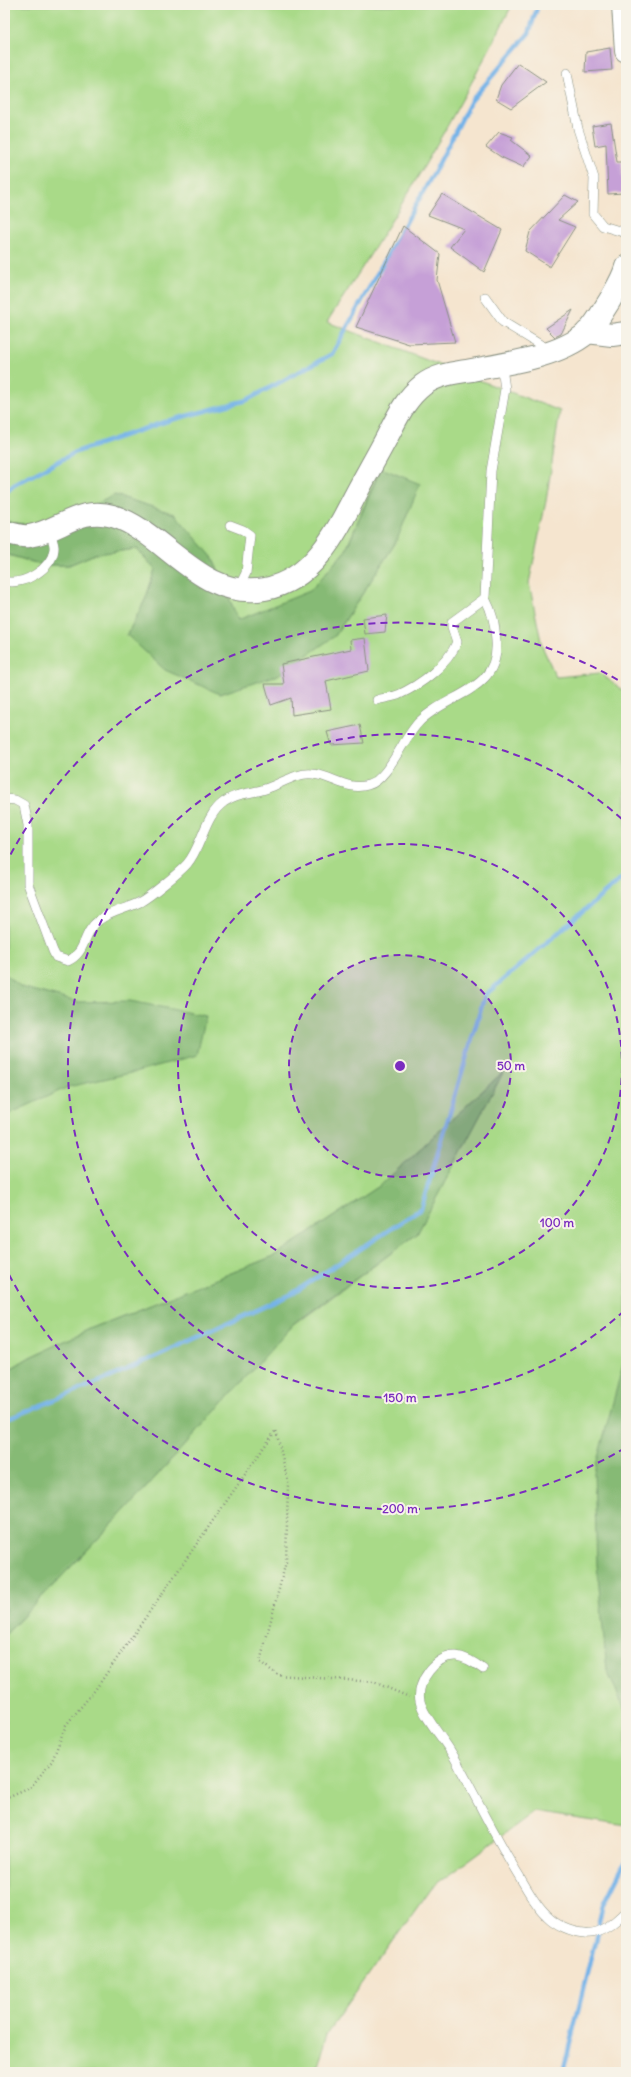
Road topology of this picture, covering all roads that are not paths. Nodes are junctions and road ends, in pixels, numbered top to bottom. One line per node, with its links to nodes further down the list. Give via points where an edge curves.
1 (623, 5): 2 (street)
2 (626, 51)
3 (567, 73): 4 (lane, via 578,129 594,178 593,214 604,226)
4 (626, 233)
5 (626, 267): 7 (street, via 602,314)
6 (484, 297): 9 (lane, via 503,322)
7 (587, 332): 8 (street, via 612,335); 9 (street)
8 (626, 333)
9 (552, 352): 10 (street)
10 (498, 365): 15 (street, via 442,374 424,385 404,404 336,534 316,560 293,579 265,589); 16 (lane, via 505,389 491,471)
11 (230, 525): 15 (lane, via 250,535 246,573)
12 (49, 531): 13 (street, via 27,536); 14 (lane, via 54,548 51,558 39,572 31,578); 15 (street, via 70,519 90,513 112,516 135,525 174,557 209,580)
13 (5, 532)
14 (5, 581)
15 (238, 589)
16 (485, 598): 17 (lane, via 452,622 457,642 444,662 426,678 398,695); 18 (lane, via 492,612 496,642 496,659 490,671 479,684 447,701 419,722 406,738 385,774 376,782 348,786 314,774 304,774 261,791 230,798 218,806 187,864 140,902 115,911 98,921 84,938 76,957 68,961 56,956 53,951 28,884 28,825 24,805 15,800)
17 (377, 700)
18 (5, 799)
19 (483, 1669): 20 (lane, via 462,1658 454,1656 445,1659 432,1668 423,1679 420,1701 452,1752 509,1860 546,1916 562,1927 585,1933 608,1927)
20 (626, 1911)

